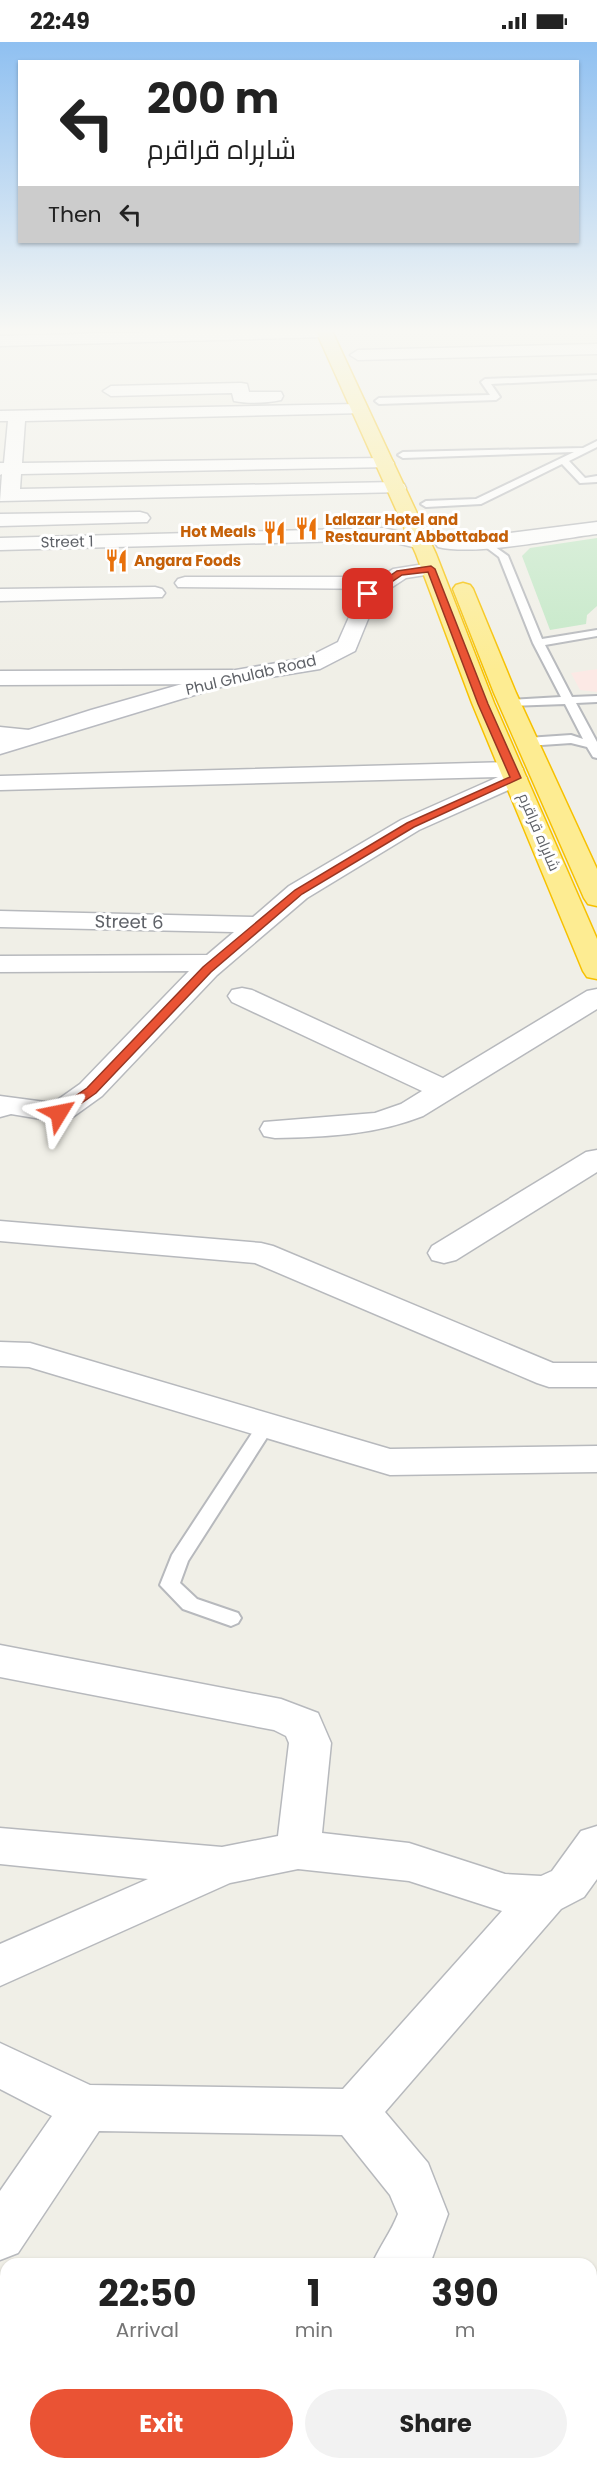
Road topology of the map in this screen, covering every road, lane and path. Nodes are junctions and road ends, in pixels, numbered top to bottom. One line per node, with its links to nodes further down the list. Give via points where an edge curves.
1 (9, 444): 10 (street)
2 (111, 444): 9 (street)
3 (384, 444): 7 (highway, شاہراہ قراقرم)
4 (389, 444): 7 (highway, شاہراہ قراقرم)
5 (597, 444): 6 (lane)
6 (586, 449): 7 (lane); 8 (lane)
7 (394, 459): 9 (street); 12 (highway, شاہراہ قراقرم); 14 (highway, شاہراہ قراقرم)
8 (563, 460): 11 (lane, via 583,480); 14 (lane, via 478,502)
9 (107, 467): 10 (street)
10 (5, 469): 13 (street)
11 (597, 479)
12 (397, 488): 13 (street); 14 (highway, شاہراہ قراقرم)
13 (5, 495)
14 (418, 510): 15 (street); 21 (highway, شاہراہ قراقرم); 22 (highway, شاہراہ قراقرم)
15 (354, 516)
16 (156, 518): 17 (street)
17 (0, 520)
18 (597, 528): 19 (street)
19 (528, 536): 20 (street); 24 (lane)
20 (484, 542): 22 (street); 24 (lane)
21 (421, 543): 23 (street, Street 1, via 384,534); 25 (highway, شاہراہ قراقرم)
22 (445, 543): 36 (highway, شاہراہ قراقرم)
23 (0, 544)
24 (503, 556): 31 (lane)
25 (431, 569): 27 (street, Phul Ghulab Road, via 400,573); 42 (highway, شاہراہ قراقرم)
26 (185, 583): 27 (street)
27 (385, 583): 32 (street, Phul Ghulab Road, via 368,594 347,646 312,663)
28 (155, 593): 29 (street)
29 (0, 595)
30 (597, 633): 31 (lane)
31 (538, 644): 35 (lane)
32 (232, 677): 33 (street); 38 (street, Phul Ghulab Road)
33 (0, 678)
34 (597, 699): 35 (lane)
35 (568, 701): 36 (lane); 41 (lane)
36 (509, 703): 39 (highway, شاہراہ قراقرم)
37 (0, 735): 38 (street)
38 (31, 736): 40 (street, Phul Ghulab Road)
39 (527, 742): 41 (lane, via 571,739); 44 (highway, شاہراہ قراقرم)
40 (0, 747)
41 (596, 749)
42 (514, 773): 43 (street); 46 (street, via 410,825 298,892); 49 (highway, شاہراہ قراقرم)
43 (0, 783)
44 (597, 898)
45 (0, 919): 46 (street, Street 6)
46 (259, 925): 47 (street)
47 (214, 963): 48 (street); 53 (street, via 91,1090 59,1113 4,1104)
48 (0, 964)
49 (597, 971)
50 (242, 996): 52 (street)
51 (597, 997): 52 (street)
52 (445, 1090): 54 (street, via 391,1120 368,1125)
53 (0, 1108)
54 (275, 1129)
55 (597, 1159): 57 (street)
56 (0, 1231): 59 (street, via 261,1253 549,1375)
57 (444, 1253)
58 (0, 1354): 60 (street, via 30,1355)
59 (597, 1375)
60 (266, 1425): 61 (street, via 390,1462); 62 (lane, via 179,1560 170,1585 190,1604)
61 (597, 1459)
62 (231, 1618)
63 (0, 1660): 66 (street, via 281,1715 303,1725 310,1743)
64 (597, 1844): 68 (street, via 567,1884)
65 (0, 1846): 67 (street)
66 (298, 1850): 67 (street); 68 (street, via 409,1862 505,1893)
67 (222, 1866): 69 (street)
68 (545, 1895): 72 (street)
69 (0, 1966)
70 (0, 2066): 71 (street)
71 (86, 2108): 72 (street); 73 (street)
72 (354, 2112): 74 (street, via 410,2180 423,2214 411,2247)
73 (0, 2235)
74 (403, 2258)

